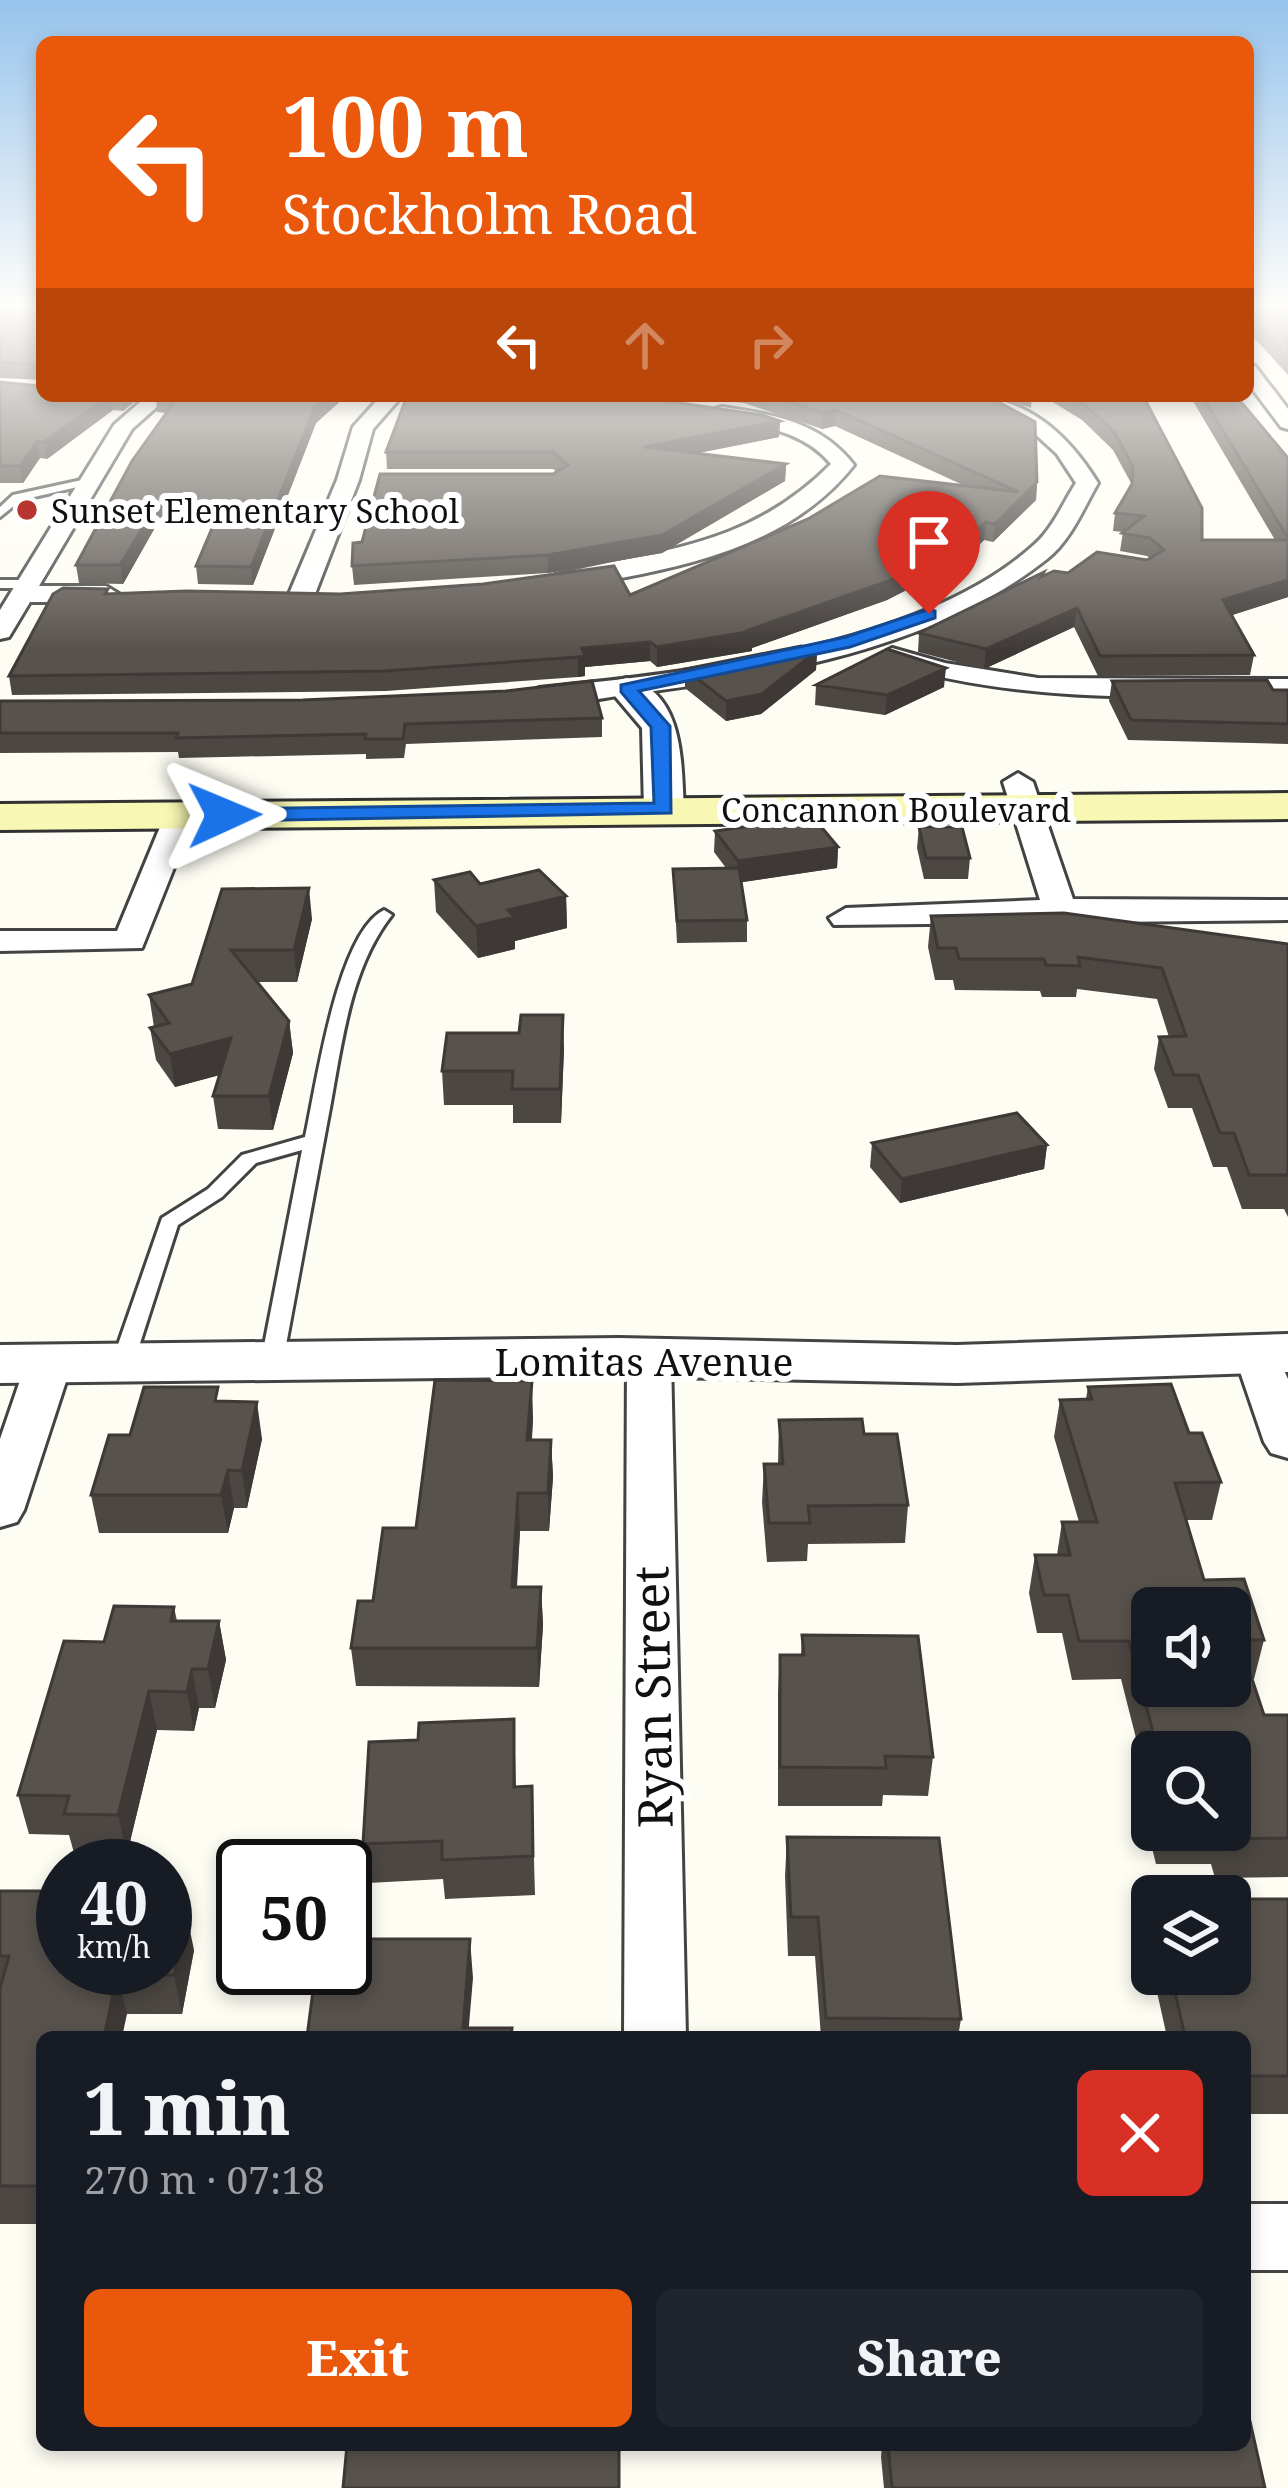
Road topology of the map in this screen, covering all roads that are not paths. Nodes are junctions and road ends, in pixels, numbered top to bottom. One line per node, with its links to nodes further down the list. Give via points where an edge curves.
1 (130, 420): 5 (street)
2 (369, 420): 10 (street, via 360,480)
3 (756, 420): 7 (street, via 829,444 842,465 814,499 761,532 660,564)
4 (1030, 420): 12 (street, via 1066,446 1087,484 1055,551 968,601)
5 (91, 481): 6 (lane, via 16,497); 8 (street)
6 (0, 514)
7 (544, 583)
8 (18, 588): 9 (street); 11 (street)
9 (141, 594)
10 (302, 594)
11 (0, 631)
12 (850, 641): 13 (street, via 944,675 1035,688); 14 (street)
13 (1288, 687)
14 (627, 688): 15 (street); 19 (street, via 661,726)
15 (511, 699)
16 (1288, 779): 18 (main road, Concannon Boulevard)
17 (0, 791): 19 (main road, Concannon Boulevard)
18 (1022, 795): 19 (main road, Concannon Boulevard); 20 (main road, Concannon Boulevard); 23 (street)
19 (663, 796): 21 (main road, Concannon Boulevard)
20 (1288, 806)
21 (180, 815): 22 (main road, Concannon Boulevard); 27 (street, via 130,941)
22 (0, 817)
23 (1060, 909): 24 (street); 26 (street)
24 (1288, 910)
25 (384, 915): 28 (lane, via 370,924 350,980)
26 (846, 918)
27 (0, 941)
28 (314, 1141): 31 (lane); 32 (lane, via 249,1159 169,1222)
29 (1272, 1353): 30 (street, Lomitas Avenue, via 957,1364); 34 (street)
30 (650, 1358): 31 (street, Lomitas Avenue); 36 (street, Ryan Street)
31 (272, 1360): 32 (street, Lomitas Avenue)
32 (123, 1362): 33 (street, Lomitas Avenue)
33 (25, 1363): 35 (street)
34 (1288, 1442)
35 (0, 1510)
36 (656, 2031)
37 (1251, 2237): 38 (street)
38 (1288, 2237)

